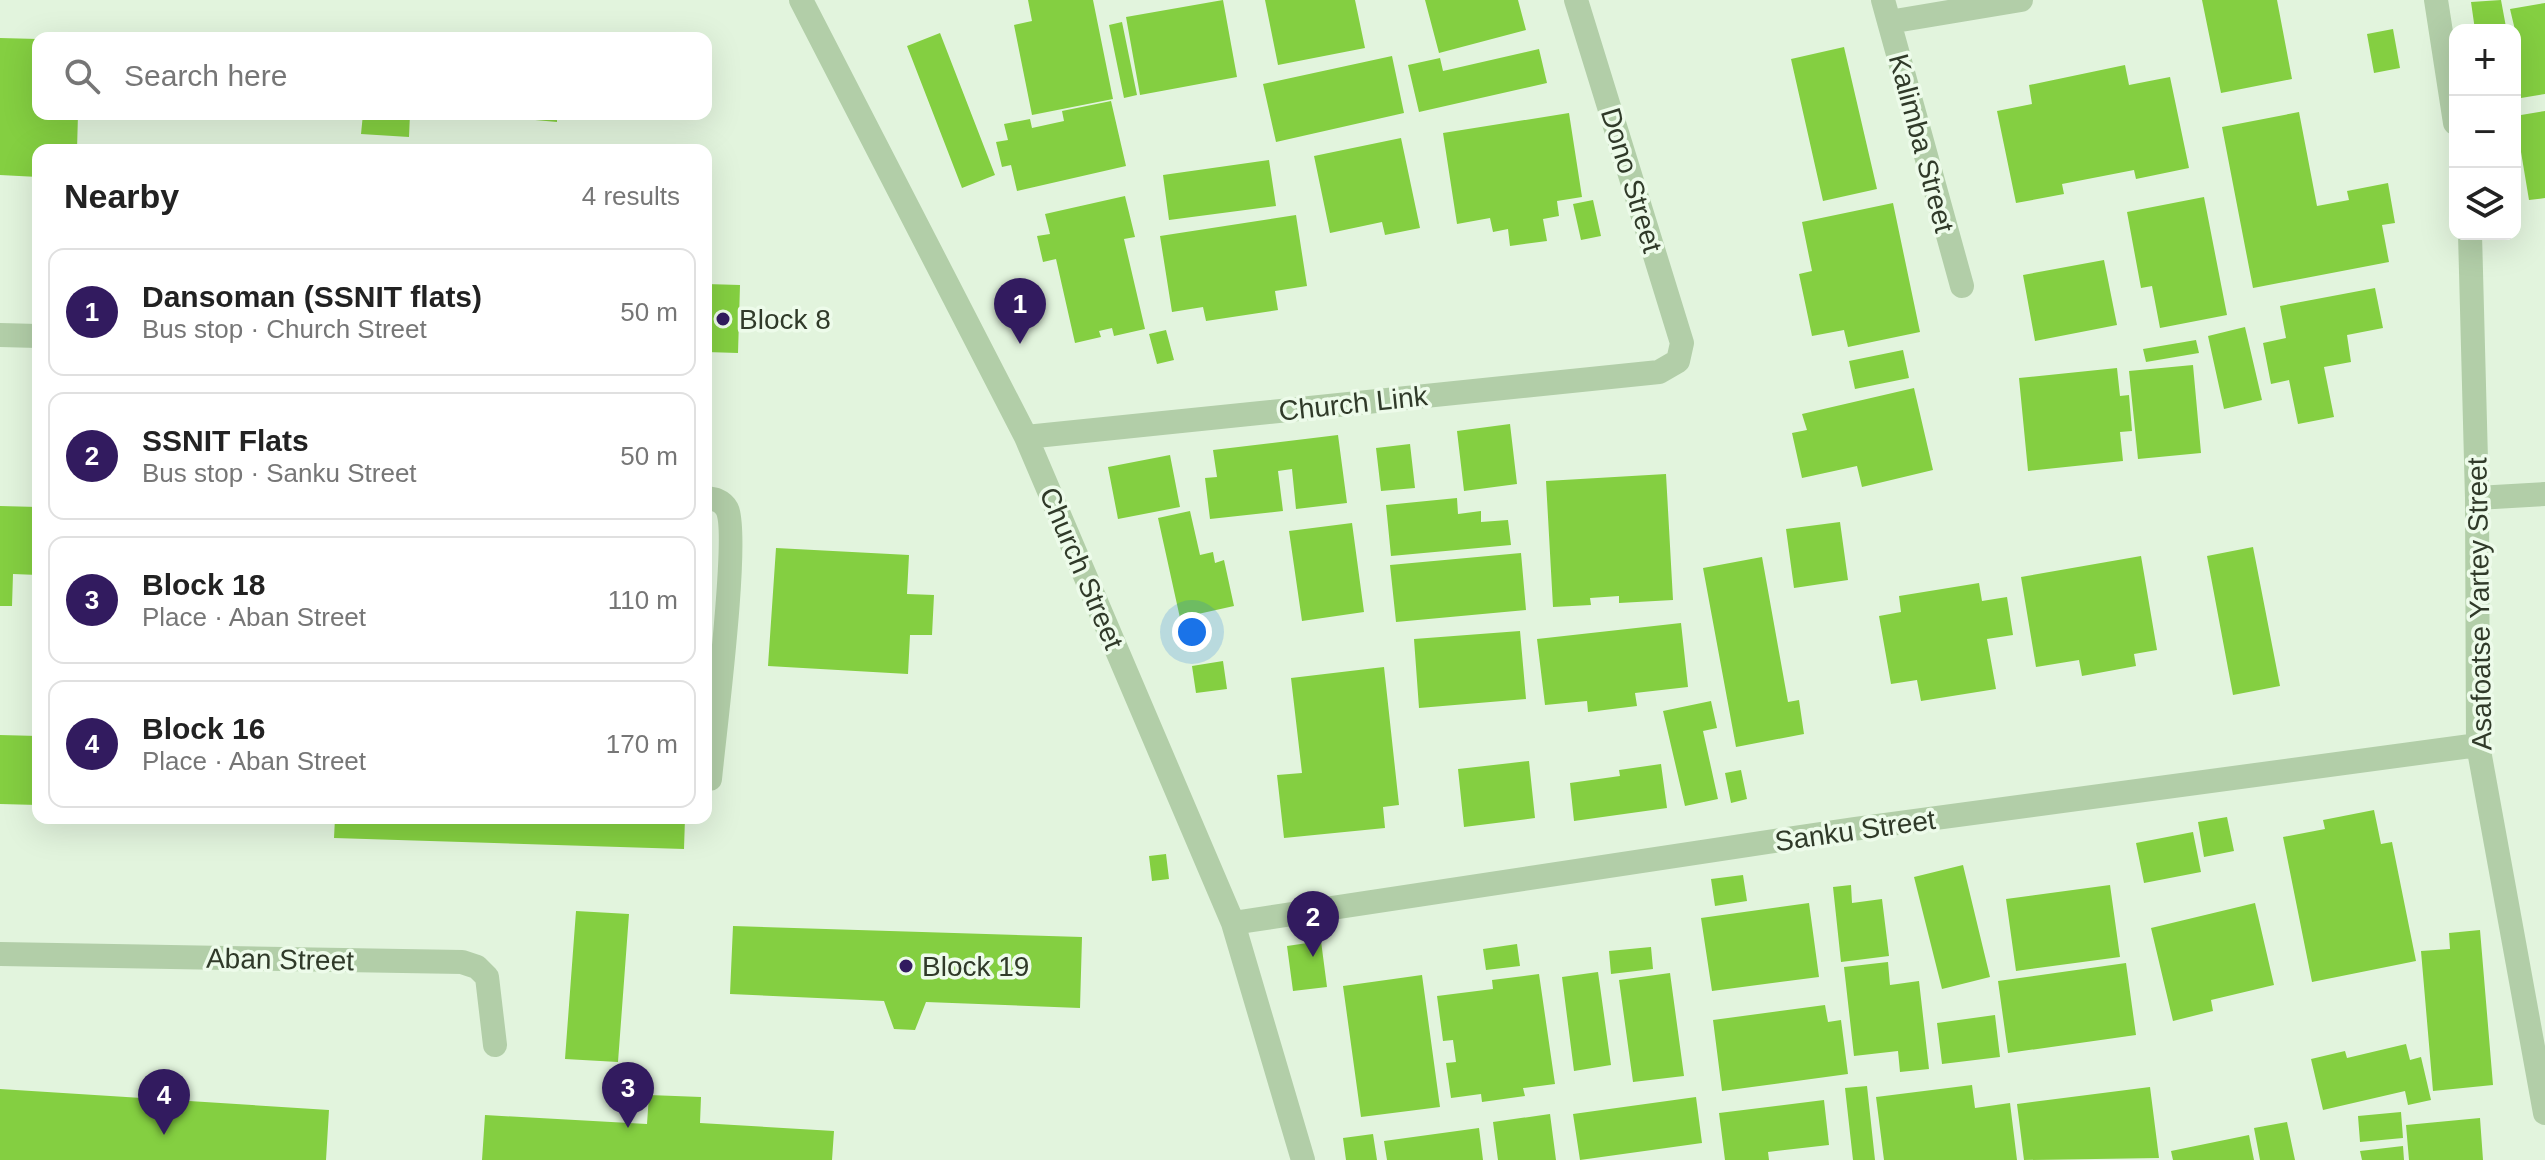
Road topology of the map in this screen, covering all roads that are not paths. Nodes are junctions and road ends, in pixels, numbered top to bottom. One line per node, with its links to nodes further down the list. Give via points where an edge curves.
1 (801, 0): 12 (street, Church Street)
2 (1576, 0): 11 (street, Dono Street, via 1682,343)
3 (2021, 0): 5 (street)
4 (2436, 0): 6 (street)
5 (1886, 11): 8 (street, Kalimba Street)
6 (2451, 96)
7 (2470, 240): 14 (street, Asafoatse Yartey Street)
8 (1962, 286)
9 (0, 335): 10 (street)
10 (32, 336)
11 (1678, 361): 12 (street, Church Link, via 1659,372)
12 (1026, 437): 18 (street, Church Street)
13 (2545, 494): 14 (street)
14 (2477, 498): 16 (street, Asafoatse Yartey Street)
15 (712, 499): 17 (street, via 727,509 729,523)
16 (2478, 745): 18 (street, Sanku Street, via 1854,829); 21 (street, Asafoatse Yartey Street)
17 (712, 757)
18 (1233, 923): 22 (street, Church Street)
19 (0, 954): 20 (street, Aban Street, via 462,962 487,977)
20 (495, 1045)
21 (2545, 1113)
22 (1303, 1160)

